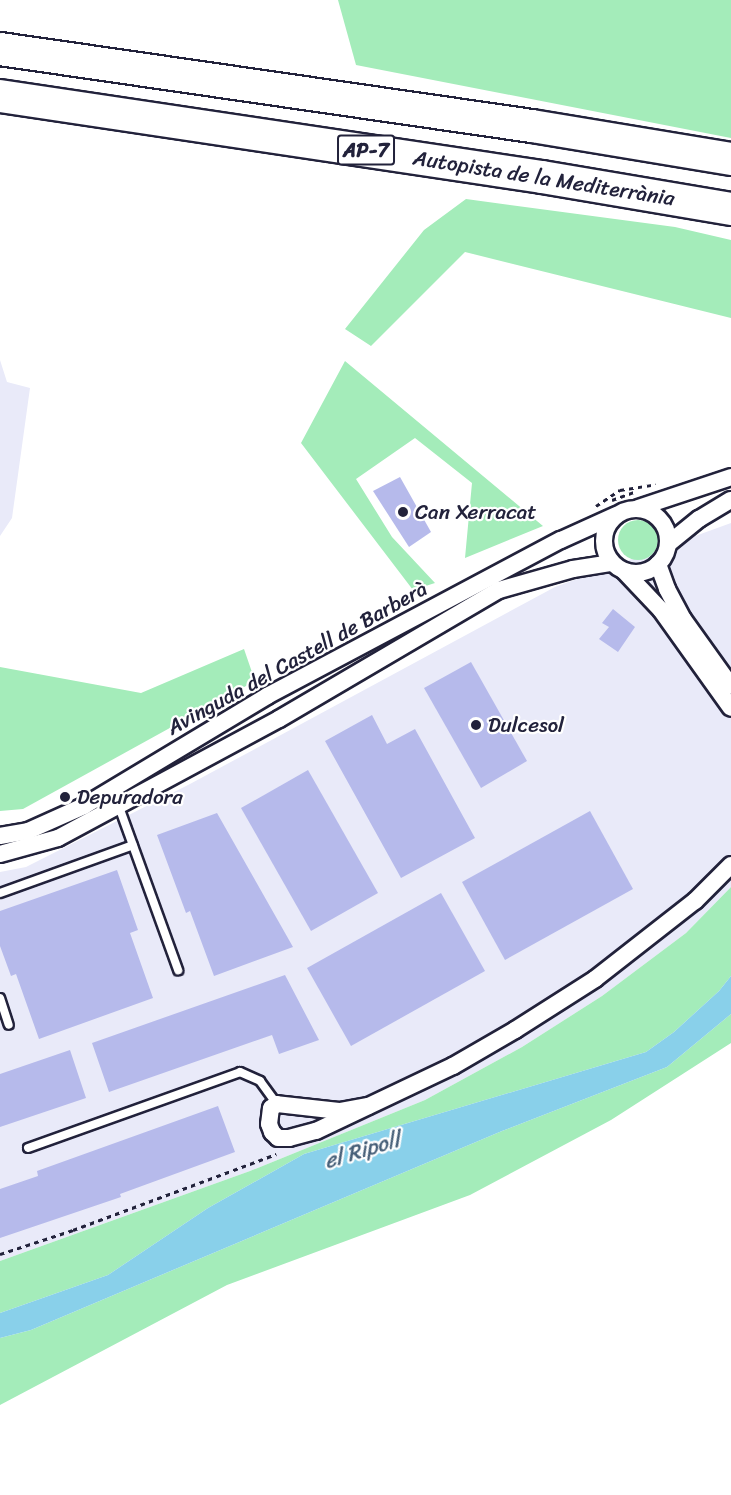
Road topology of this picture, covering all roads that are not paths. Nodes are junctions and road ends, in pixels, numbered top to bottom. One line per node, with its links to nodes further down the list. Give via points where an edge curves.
1 (0, 49): 3 (highway, AP-7, via 532,126)
2 (0, 96): 4 (highway, Autopista de la Mediterrània / AP-7)
3 (731, 159)
4 (731, 209)
5 (731, 477): 7 (street)
6 (731, 500): 9 (street)
7 (638, 508): 8 (street); 9 (street, via 657,516 664,524)
8 (616, 515): 11 (street, via 608,523 603,544); 15 (street, Avinguda del Castell de Barberà, via 561,540 267,696 84,806 28,831)
9 (668, 544): 10 (street)
10 (658, 564): 11 (street, via 642,573); 12 (street, via 683,619)
11 (618, 567): 13 (street, via 662,610); 14 (street, Avinguda del Castell de Barberà, via 573,569 499,590 279,719)
12 (731, 686)
13 (731, 708)
14 (118, 804): 16 (lane); 17 (street, Avinguda del Castell de Barberà, via 58,838)
15 (0, 836)
16 (133, 844): 19 (lane); 20 (lane)
17 (0, 854)
18 (731, 865): 24 (street, via 695,901 595,979 462,1061)
19 (0, 892)
20 (178, 970)
21 (0, 998): 22 (lane)
22 (9, 1026)
23 (278, 1104): 24 (street, via 339,1111); 24 (street, via 268,1116 278,1138 316,1131); 25 (lane, via 260,1080 240,1072)
24 (368, 1106)
25 (28, 1148)

